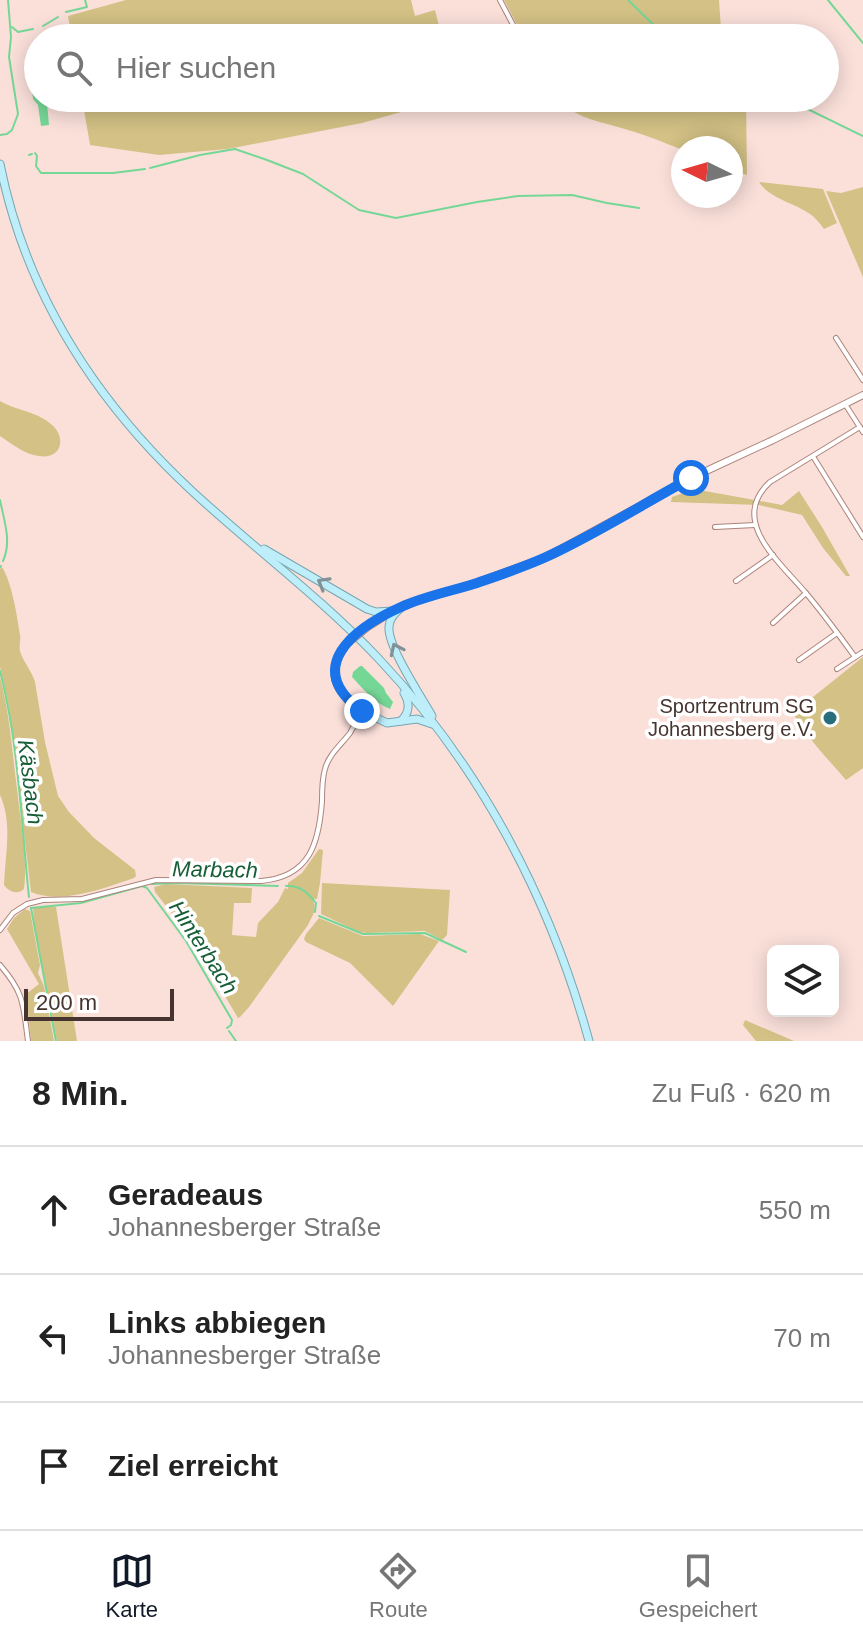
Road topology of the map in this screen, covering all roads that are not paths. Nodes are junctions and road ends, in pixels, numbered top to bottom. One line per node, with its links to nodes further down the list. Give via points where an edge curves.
1 (500, 0): 2 (street)
2 (513, 24)
3 (0, 164): 12 (main road, via 41,290 89,376 150,449)
4 (836, 338): 5 (street)
5 (863, 380)
6 (863, 395): 7 (street)
7 (845, 404): 8 (street); 17 (street, via 691,478 544,558)
8 (862, 429): 9 (street)
9 (813, 457): 10 (street, via 764,488 756,502); 13 (street)
10 (755, 525): 11 (street); 14 (street)
11 (715, 527)
12 (240, 532): 18 (main road, one-way to 12, via 367,609); 25 (main road, via 347,627)
13 (863, 537)
14 (773, 555): 15 (street); 16 (street)
15 (736, 581)
16 (806, 593): 19 (street); 20 (street)
17 (403, 606): 18 (street); 29 (main road, one-way to 17, via 389,635 390,621)
18 (393, 611): 26 (street, bridge, via 347,644 336,661 338,687)
19 (773, 623)
20 (838, 633): 22 (street); 23 (street)
21 (863, 652): 22 (street)
22 (855, 657): 24 (street)
23 (799, 660)
24 (837, 669)
25 (397, 680): 27 (main road, via 409,706); 28 (main road)
26 (362, 711): 27 (main road); 30 (street, via 327,764 316,842 295,870 268,880 156,880 82,899 35,902 13,913)
27 (395, 723): 28 (main road, via 417,719)
28 (436, 727): 29 (main road)
29 (448, 742): 33 (main road, via 494,812 533,886 568,971)
30 (0, 930)
31 (0, 965): 32 (street, via 22,995)
32 (28, 1041)
33 (589, 1041)

